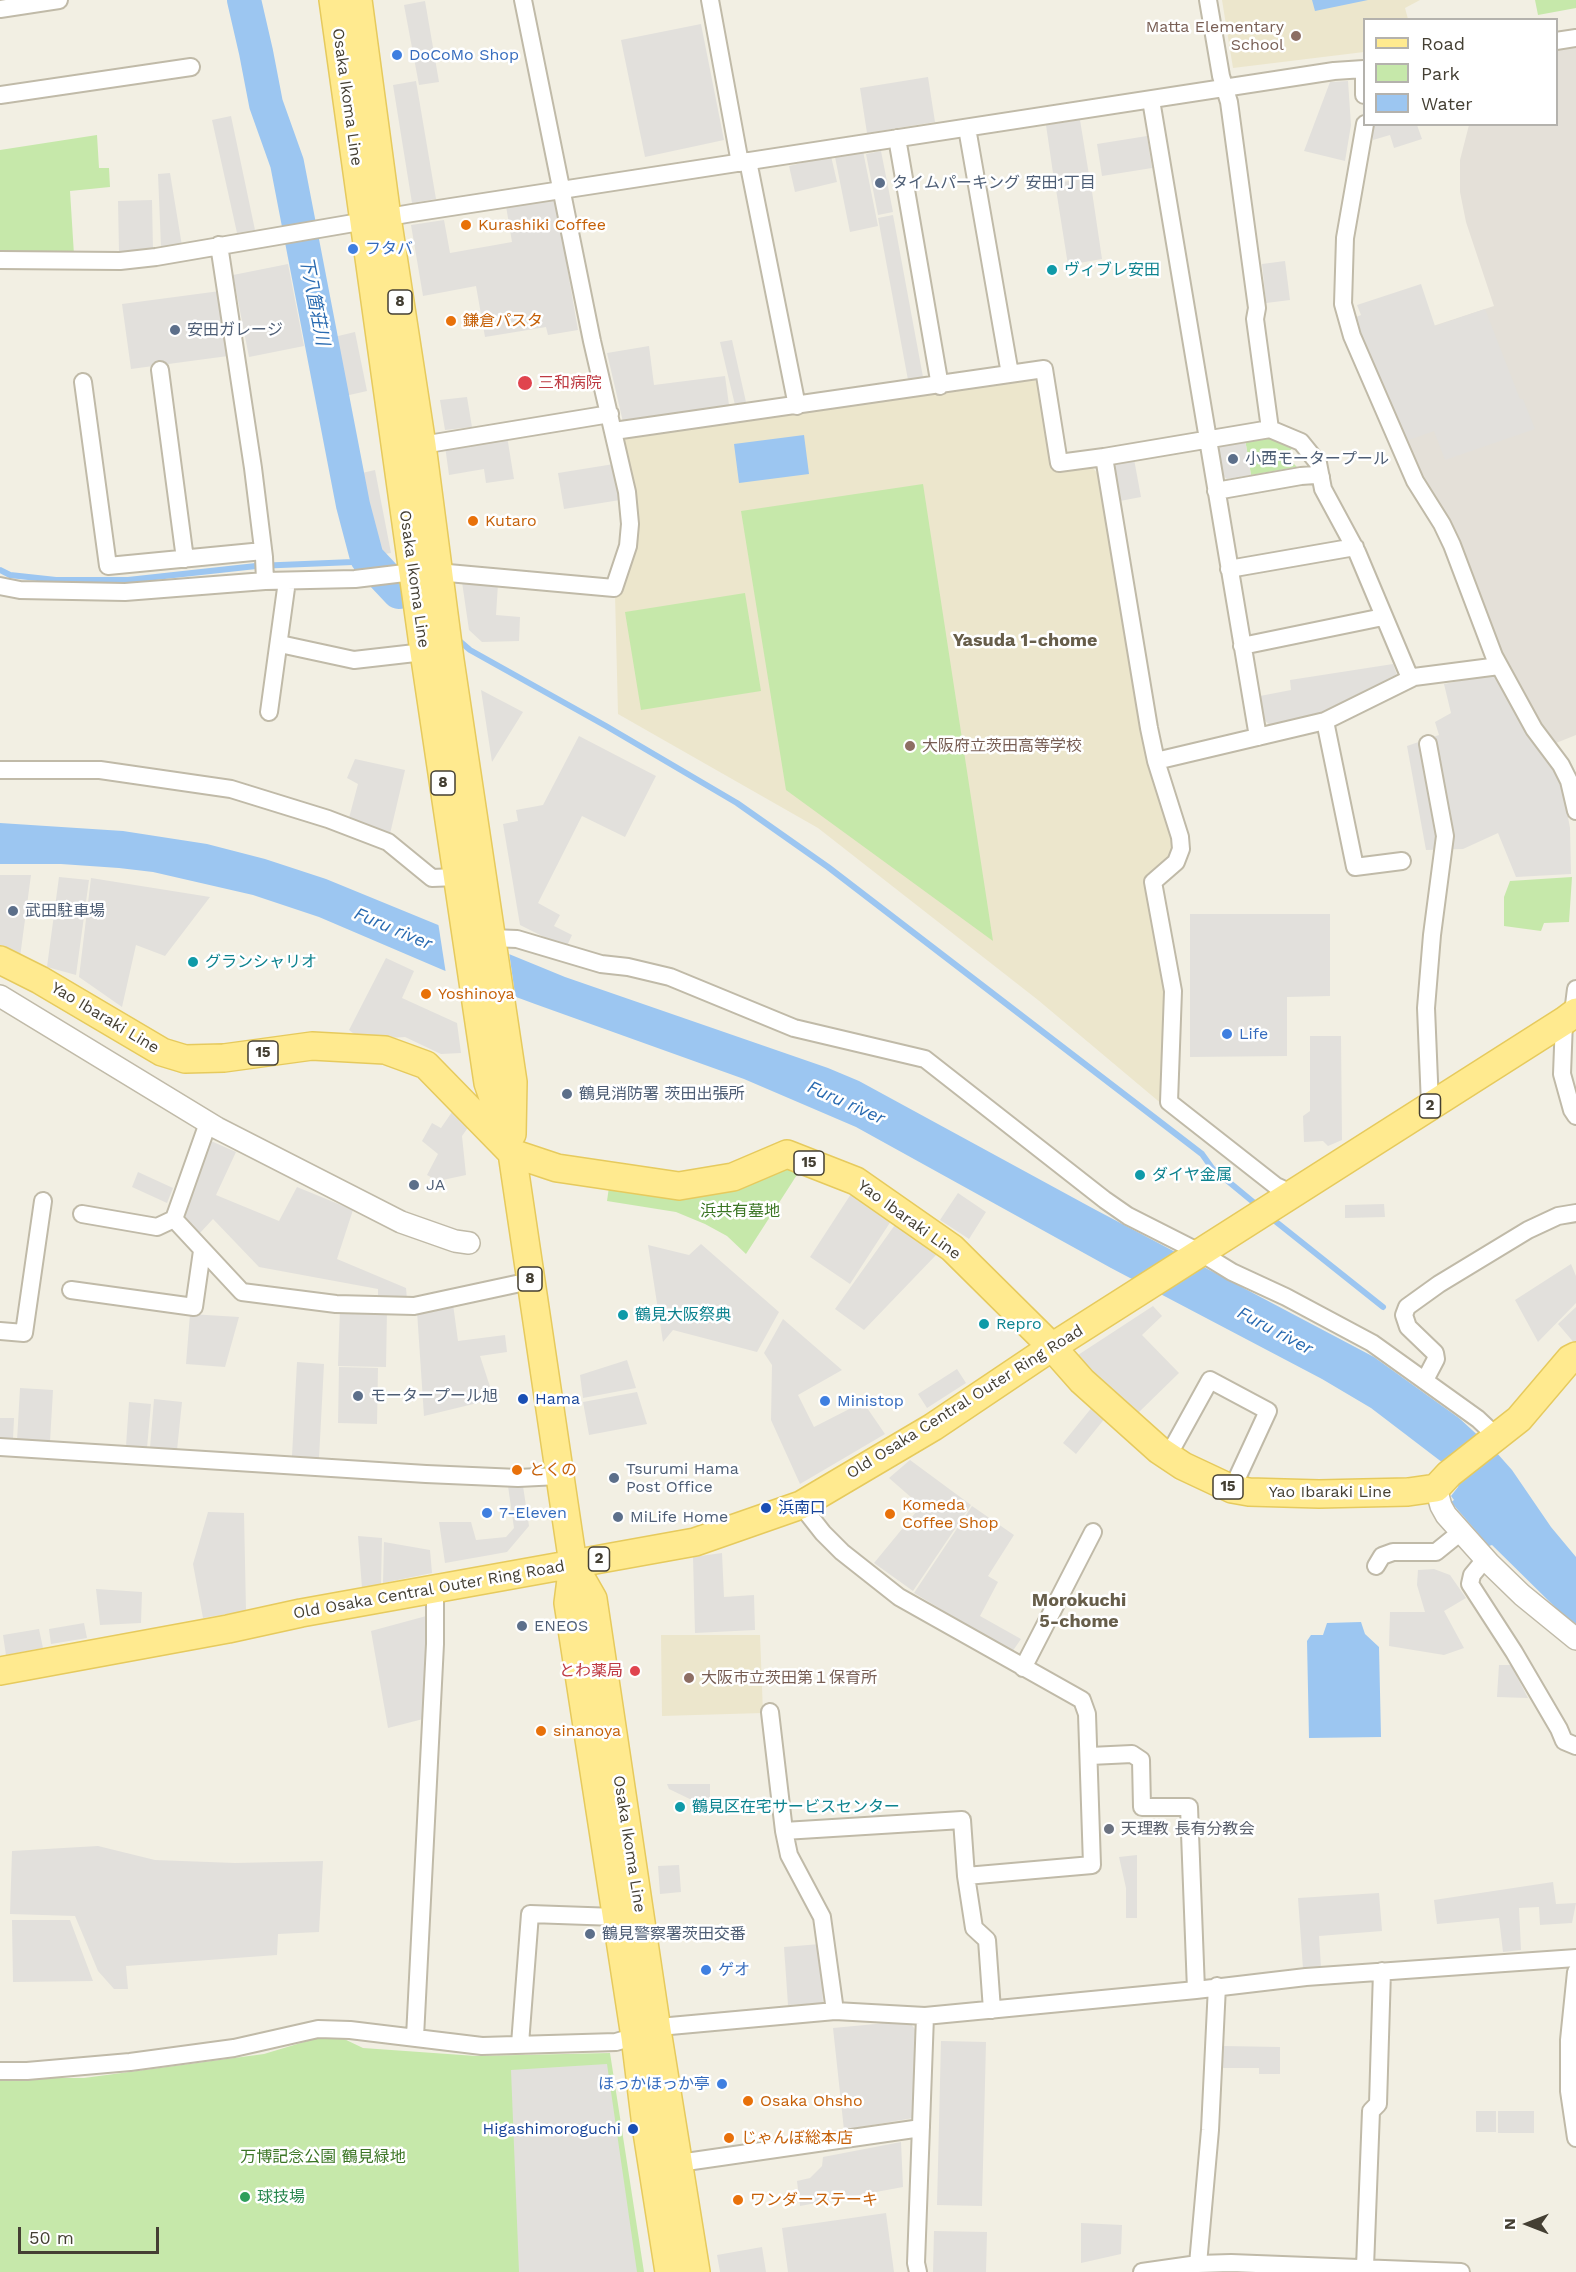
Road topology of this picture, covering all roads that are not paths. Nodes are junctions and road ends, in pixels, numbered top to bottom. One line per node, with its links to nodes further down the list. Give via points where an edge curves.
1 (59, 0): 7 (street)
2 (333, 0): 20 (main road, Osaka Ikoma Line / 8)
3 (357, 0): 20 (main road, Osaka Ikoma Line / 8)
4 (523, 0): 19 (street)
5 (710, 0): 18 (street)
6 (1208, 0): 12 (street)
7 (0, 9)
8 (1576, 38): 9 (street)
9 (1558, 41)
10 (191, 67): 13 (street)
11 (1363, 69): 12 (street)
12 (1225, 88): 14 (street); 29 (street, via 1256,297 1255,319)
13 (0, 95)
14 (1151, 100): 16 (street); 31 (street)
15 (1365, 126): 48 (street, via 1345,238 1343,304 1363,365 1415,481 1452,545)
16 (968, 128): 17 (street); 24 (street)
17 (897, 138): 18 (street); 26 (street)
18 (744, 162): 19 (street); 27 (street)
19 (562, 190): 20 (street); 28 (street)
20 (376, 218): 21 (street); 32 (main road, Osaka Ikoma Line / 8); 40 (main road, Osaka Ikoma Line / 8)
21 (219, 245): 22 (street, via 120,261); 37 (street)
22 (0, 260)
23 (160, 370): 38 (street)
24 (1010, 374): 26 (street); 33 (street, via 1044,369 1059,463)
25 (83, 382): 38 (street, via 108,567)
26 (940, 386): 27 (street)
27 (797, 406): 30 (street)
28 (610, 414): 30 (street); 32 (street)
29 (1270, 429): 31 (street); 34 (street, via 1301,442 1318,463)
30 (614, 431): 40 (street, via 630,524 626,557 614,588)
31 (1208, 441): 33 (street); 35 (street)
32 (422, 445): 40 (main road, Osaka Ikoma Line / 8)
33 (1104, 457): 54 (street)
34 (1320, 477): 35 (street, via 1305,475); 36 (street)
35 (1216, 491): 39 (street)
36 (1355, 547): 39 (street); 44 (street)
37 (264, 554): 38 (street); 41 (street)
38 (185, 559)
39 (1229, 569): 47 (street)
40 (412, 574): 42 (street); 46 (main road, Osaka Ikoma Line / 8); 59 (main road, Osaka Ikoma Line / 8, via 442,605)
41 (265, 579): 42 (street); 43 (street, via 125,592 20,590)
42 (287, 581): 45 (street)
43 (0, 586)
44 (1383, 617): 47 (street); 49 (street)
45 (279, 644): 46 (street, via 354,660); 50 (street)
46 (423, 645): 58 (main road, Osaka Ikoma Line / 8)
47 (1242, 646): 52 (street)
48 (1499, 666): 49 (street); 56 (street, via 1540,739 1562,765)
49 (1410, 678): 51 (street)
50 (269, 712)
51 (1326, 721): 52 (street); 57 (street, via 1354,867)
52 (1258, 737): 54 (street)
53 (1428, 744): 63 (street, via 1445,836 1426,1008)
54 (1156, 761): 67 (street, via 1181,844 1176,862 1153,882 1173,991 1169,1102)
55 (0, 770): 58 (street, via 100,770 231,789 387,842 432,878)
56 (1576, 811)
57 (1402, 861)
58 (456, 877): 66 (main road, Osaka Ikoma Line / 8, via 488,1083)
59 (491, 938): 66 (main road, Osaka Ikoma Line / 8, via 513,1082); 74 (street, via 517,939 601,964 670,977 794,1028 925,1059 1104,1200)
60 (0, 960): 66 (main road, Yao Ibaraki Line / 15, via 162,1052 185,1059 312,1046 385,1050 426,1065)
61 (0, 996): 65 (street)
62 (1572, 1009): 63 (main road, Old Osaka Central Outer Ring Road / 2); 64 (street, via 1562,1074)
63 (1430, 1106): 67 (main road, Old Osaka Central Outer Ring Road / 2)
64 (1576, 1116)
65 (208, 1123): 71 (street); 72 (street, via 401,1222)
66 (512, 1153): 75 (main road, Osaka Ikoma Line / 8); 78 (main road, Yao Ibaraki Line / 15, via 557,1168 679,1186 733,1177 787,1154 856,1181 952,1248)
67 (1288, 1197): 74 (main road, Old Osaka Central Outer Ring Road / 2)
68 (43, 1201): 77 (street, via 24,1333)
69 (1576, 1213): 80 (street, via 1558,1216 1528,1230 1407,1307 1404,1315 1408,1328 1435,1353 1436,1359)
70 (82, 1214): 71 (street, via 157,1227)
71 (174, 1220): 73 (street)
72 (469, 1243)
73 (202, 1251): 75 (street, via 242,1292 336,1304 414,1306); 76 (street, via 194,1307)
74 (1197, 1255): 78 (main road, Old Osaka Central Outer Ring Road / 2); 80 (street, via 1363,1338)
75 (531, 1281): 84 (main road, Osaka Ikoma Line / 8)
76 (71, 1290)
77 (0, 1331)
78 (1052, 1347): 83 (main road, Yao Ibaraki Line / 15, via 1082,1381); 87 (main road, Old Osaka Central Outer Ring Road / 2, via 933,1427)
79 (1576, 1356): 81 (main road, via 1519,1419)
80 (1425, 1380): 81 (street, via 1478,1419)
81 (1494, 1439): 85 (main road)
82 (0, 1447): 84 (street, via 518,1479)
83 (1168, 1456): 86 (main road, Yao Ibaraki Line / 15); 86 (street, via 1210,1380 1268,1412)
84 (559, 1476): 91 (main road, Osaka Ikoma Line / 8)
85 (1443, 1481): 86 (main road, Yao Ibaraki Line / 15, via 1408,1492 1319,1494); 88 (street, via 1443,1511)
86 (1232, 1489)
87 (801, 1505): 91 (main road, Old Osaka Central Outer Ring Road / 2, via 695,1542); 95 (street, via 842,1552 899,1597)
88 (1462, 1531): 90 (street); 92 (street, via 1436,1552 1393,1552 1382,1556)
89 (1093, 1532): 95 (street)
90 (1486, 1558): 94 (street, via 1522,1595); 98 (street, via 1470,1577 1471,1586 1564,1741)
91 (573, 1564): 93 (main road, Old Osaka Central Outer Ring Road / 2); 102 (main road, Osaka Ikoma Line / 8, via 568,1603); 112 (main road, Osaka Ikoma Line / 8, via 593,1599)
92 (1376, 1566)
93 (435, 1590): 96 (main road, Old Osaka Central Outer Ring Road / 2); 113 (street)
94 (1576, 1639)
95 (1023, 1668): 99 (street, via 1082,1700 1087,1714)
96 (0, 1671)
97 (770, 1712): 100 (street)
98 (1576, 1746)
99 (1089, 1756): 101 (street, via 1092,1865); 107 (street, via 1132,1754 1141,1760 1142,1807 1189,1807)
100 (784, 1831): 101 (street, via 962,1820); 110 (street, via 789,1855 822,1917)
101 (966, 1876): 109 (street, via 974,1928 987,1940)
102 (616, 1917): 112 (main road, Osaka Ikoma Line / 8); 114 (street, via 530,1914)
103 (1576, 1958): 104 (street)
104 (1382, 1971): 106 (street); 120 (street, via 1378,2104 1371,2111)
105 (1576, 1972): 108 (street)
106 (1216, 1986): 107 (street); 119 (street, via 1210,2130)
107 (1196, 1990): 109 (street)
108 (1575, 2001): 117 (street, via 1569,2040 1569,2091)
109 (992, 2010): 111 (street)
110 (835, 2011): 111 (street); 112 (street, via 670,2025)
111 (925, 2016): 116 (street)
112 (646, 2033): 114 (street, via 616,2042); 118 (main road, Osaka Ikoma Line / 8); 122 (main road, Osaka Ikoma Line / 8, via 646,2126)
113 (415, 2037): 114 (street, via 482,2046); 115 (street, via 318,2029 234,2048 130,2062)
114 (520, 2044)
115 (0, 2071)
116 (921, 2128): 118 (street); 124 (street)
117 (1576, 2138)
118 (679, 2163): 123 (main road, Osaka Ikoma Line / 8)
119 (1197, 2264): 120 (street); 125 (street)
120 (1365, 2267): 121 (street)
121 (1388, 2270): 126 (street)
122 (669, 2272)
123 (696, 2272)
124 (918, 2272)
125 (1142, 2272)
126 (1461, 2272)

